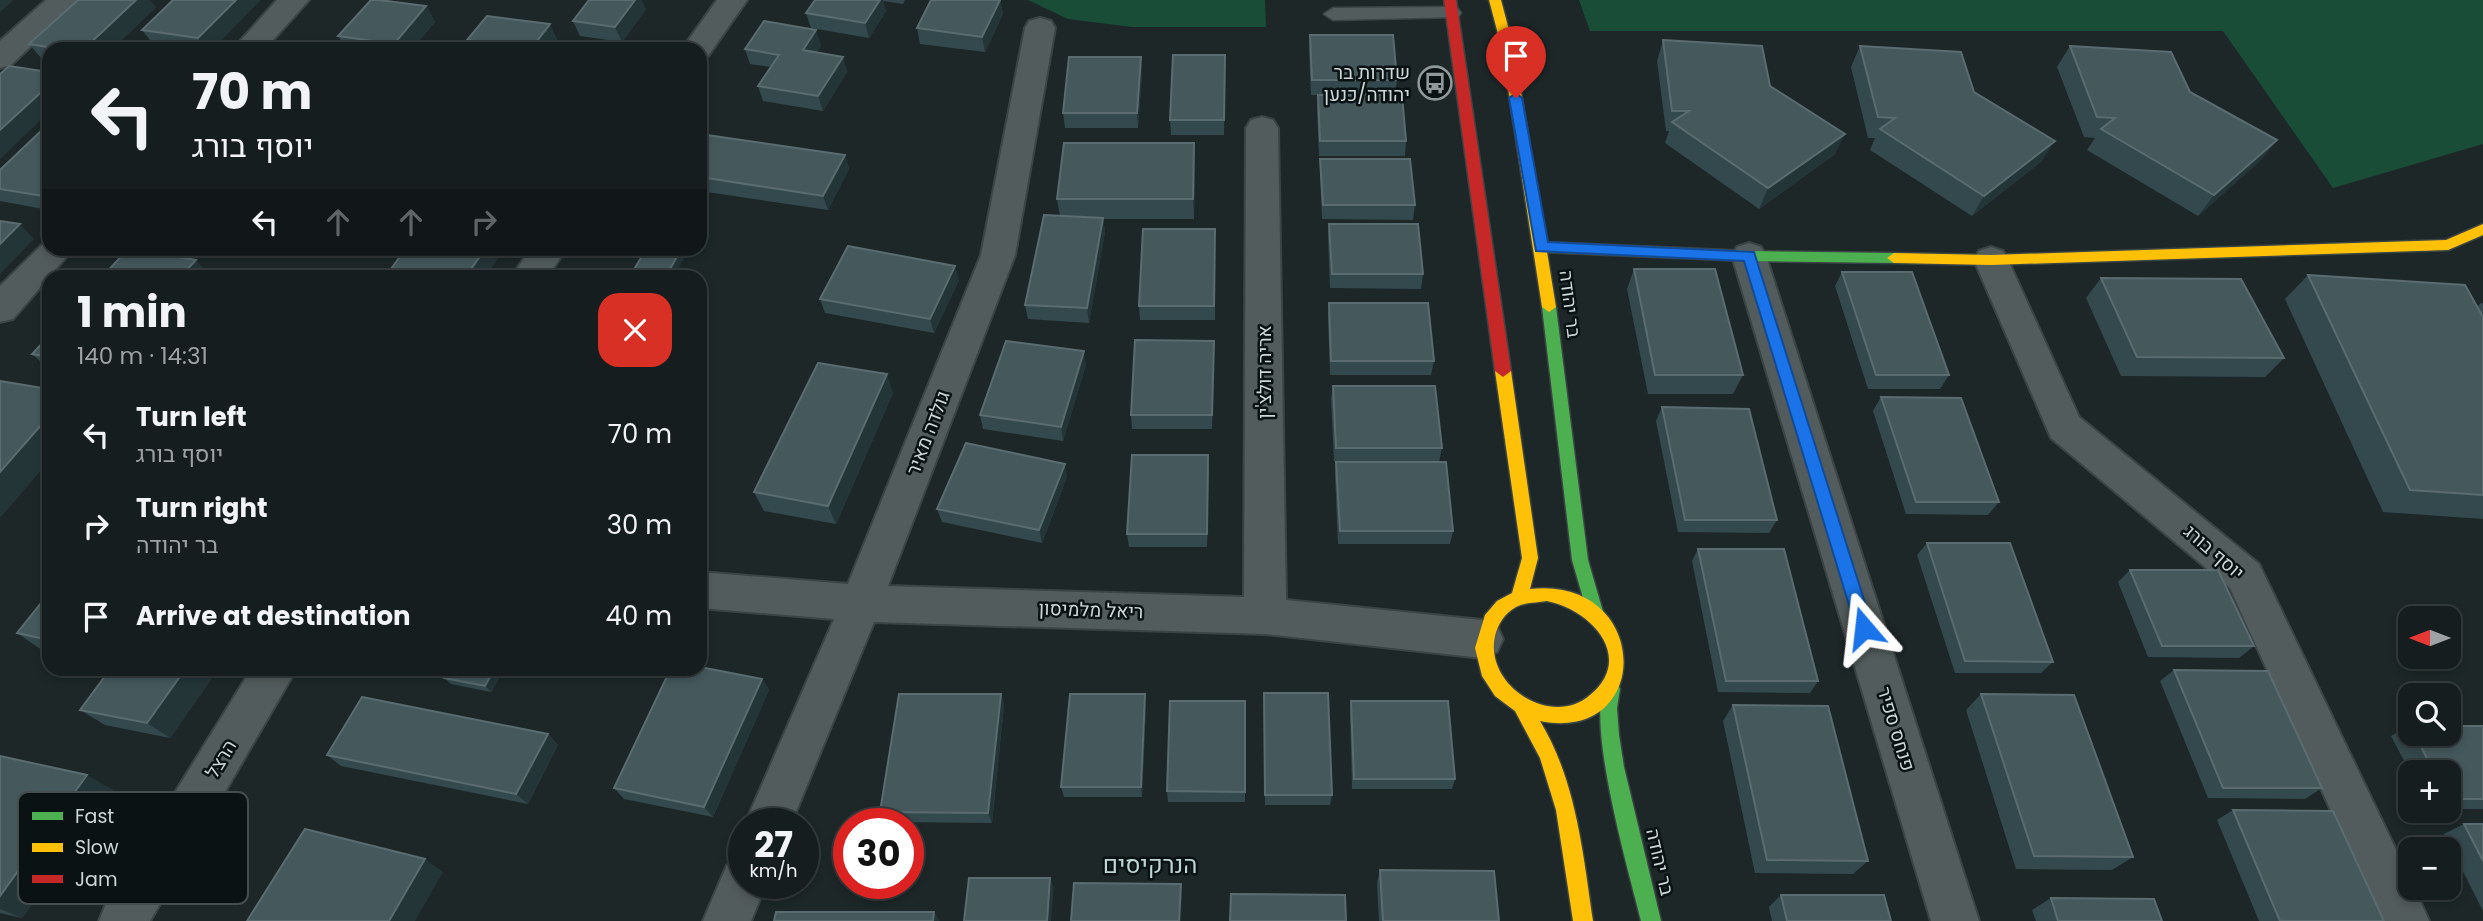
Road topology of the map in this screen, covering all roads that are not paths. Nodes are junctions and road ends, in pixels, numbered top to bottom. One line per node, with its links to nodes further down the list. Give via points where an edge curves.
1 (64, 0): 10 (street)
2 (294, 0): 8 (street)
3 (732, 0): 9 (street)
4 (1495, 0): 13 (street, בר יהודה, via 1508,49)
5 (1451, 7): 6 (lane); 19 (street, via 1530,558)
6 (1333, 14)
7 (1040, 28): 20 (street, גולדה מאיר, via 998,255)
8 (254, 42)
9 (702, 42)
10 (0, 58)
11 (1262, 128): 22 (street, אריה דולצ'ין)
12 (2483, 229): 16 (street, via 2448,245)
13 (1541, 247): 15 (street); 21 (street, בר יהודה, via 1580,560)
14 (50, 256): 17 (street)
15 (1749, 256): 16 (street); 35 (street, פנחס ספיר)
16 (1991, 260): 36 (street, יוסף בורג, via 2064,427 2245,576)
17 (0, 309)
18 (707, 591): 20 (street, ריאל מלמיסון)
19 (1519, 597): 21 (street, via 1558,596); 23 (street, via 1494,614)
20 (861, 603): 22 (street, ריאל מלמיסון); 28 (street, גולדה מאיר)
21 (1596, 615): 25 (street, via 1617,652)
22 (1265, 616): 23 (street, ריאל מלמיסון)
23 (1482, 639): 26 (street, via 1491,677)
24 (271, 676): 27 (street, הרצל)
25 (1611, 689): 26 (street, via 1582,712 1542,714); 34 (street, בר יהודה, via 1607,701 1616,767)
26 (1522, 707): 33 (street, via 1539,728 1567,812)
27 (202, 792)
28 (775, 808)
29 (736, 899): 32 (street)
30 (134, 904): 31 (street, הרצל)
31 (124, 921)
32 (727, 921)
33 (1583, 921)
34 (1651, 921)
35 (1955, 921)
36 (2405, 921)

